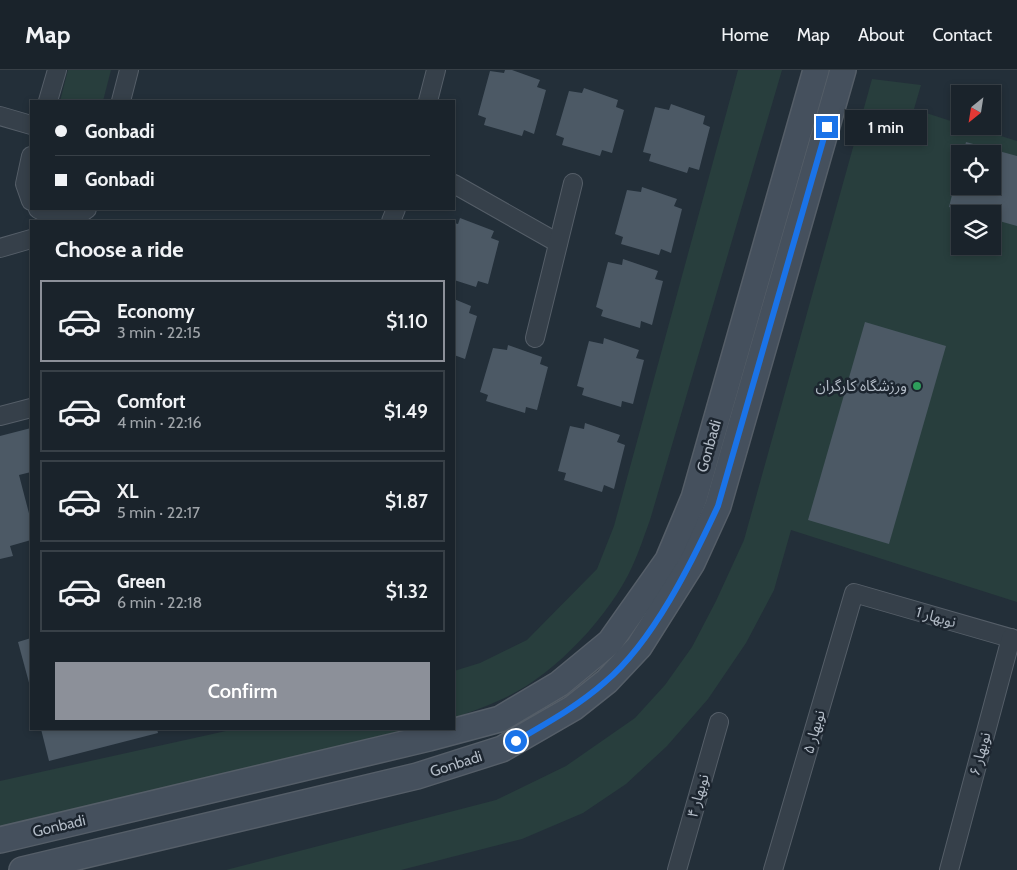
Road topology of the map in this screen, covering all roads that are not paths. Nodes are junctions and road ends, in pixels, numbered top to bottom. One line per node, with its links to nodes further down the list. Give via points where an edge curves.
1 (57, 70): 6 (street)
2 (129, 70): 7 (street)
3 (436, 70): 8 (street)
4 (816, 70): 26 (main road, Gonbadi, via 694,498 668,560 610,642 559,684 500,719)
5 (843, 70): 27 (main road, Gonbadi, via 718,506 692,563 639,647 607,681 573,708 502,749 460,763)
6 (48, 100)
7 (121, 100)
8 (428, 100)
9 (0, 116): 10 (street)
10 (30, 125)
11 (30, 161): 14 (street, via 25,184)
12 (573, 183): 18 (street)
13 (455, 185): 18 (street)
14 (30, 199)
15 (86, 210): 16 (street, via 71,217)
16 (44, 215)
17 (30, 239): 19 (street)
18 (558, 243): 20 (street)
19 (0, 248)
20 (535, 338)
21 (30, 408): 22 (street)
22 (0, 416)
23 (854, 594): 24 (street, نوبهار 1); 29 (street, نوبهار ۵)
24 (1014, 639): 30 (street, نوبهار ۶)
25 (719, 722): 28 (street, نوبهار ۴)
26 (0, 840)
27 (22, 870)
28 (677, 870)
29 (773, 870)
30 (949, 870)

